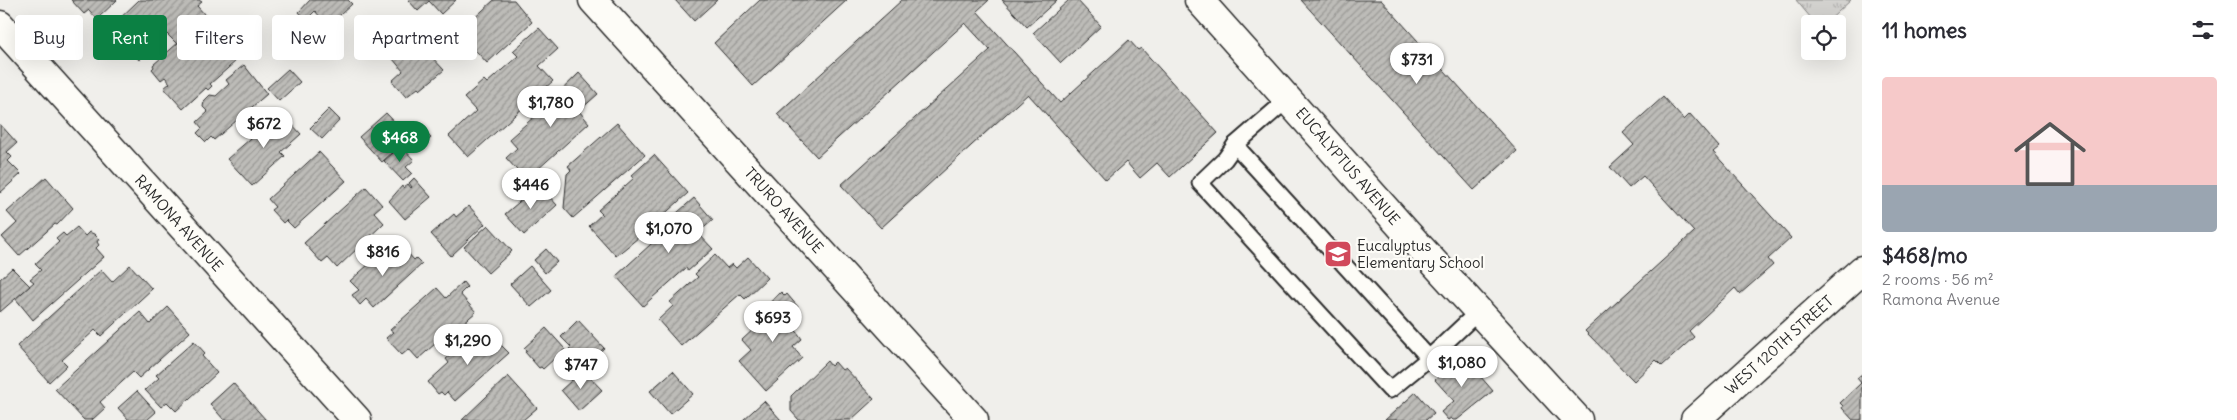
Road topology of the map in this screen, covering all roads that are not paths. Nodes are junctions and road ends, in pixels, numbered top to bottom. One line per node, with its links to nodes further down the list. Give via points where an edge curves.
1 (593, 0): 10 (street, TRURO AVENUE)
2 (1199, 0): 4 (street, EUCALYPTUS AVENUE)
3 (0, 25): 9 (street, RAMONA AVENUE)
4 (1289, 98): 5 (lane); 7 (street, EUCALYPTUS AVENUE)
5 (1235, 146): 8 (lane); 8 (lane, via 1200,183 1390,390)
6 (1862, 270): 12 (street, WEST 120TH STREET)
7 (1479, 311): 8 (lane); 11 (street, EUCALYPTUS AVENUE)
8 (1429, 358)
9 (357, 420)
10 (974, 420)
11 (1578, 420)
12 (1695, 420)

